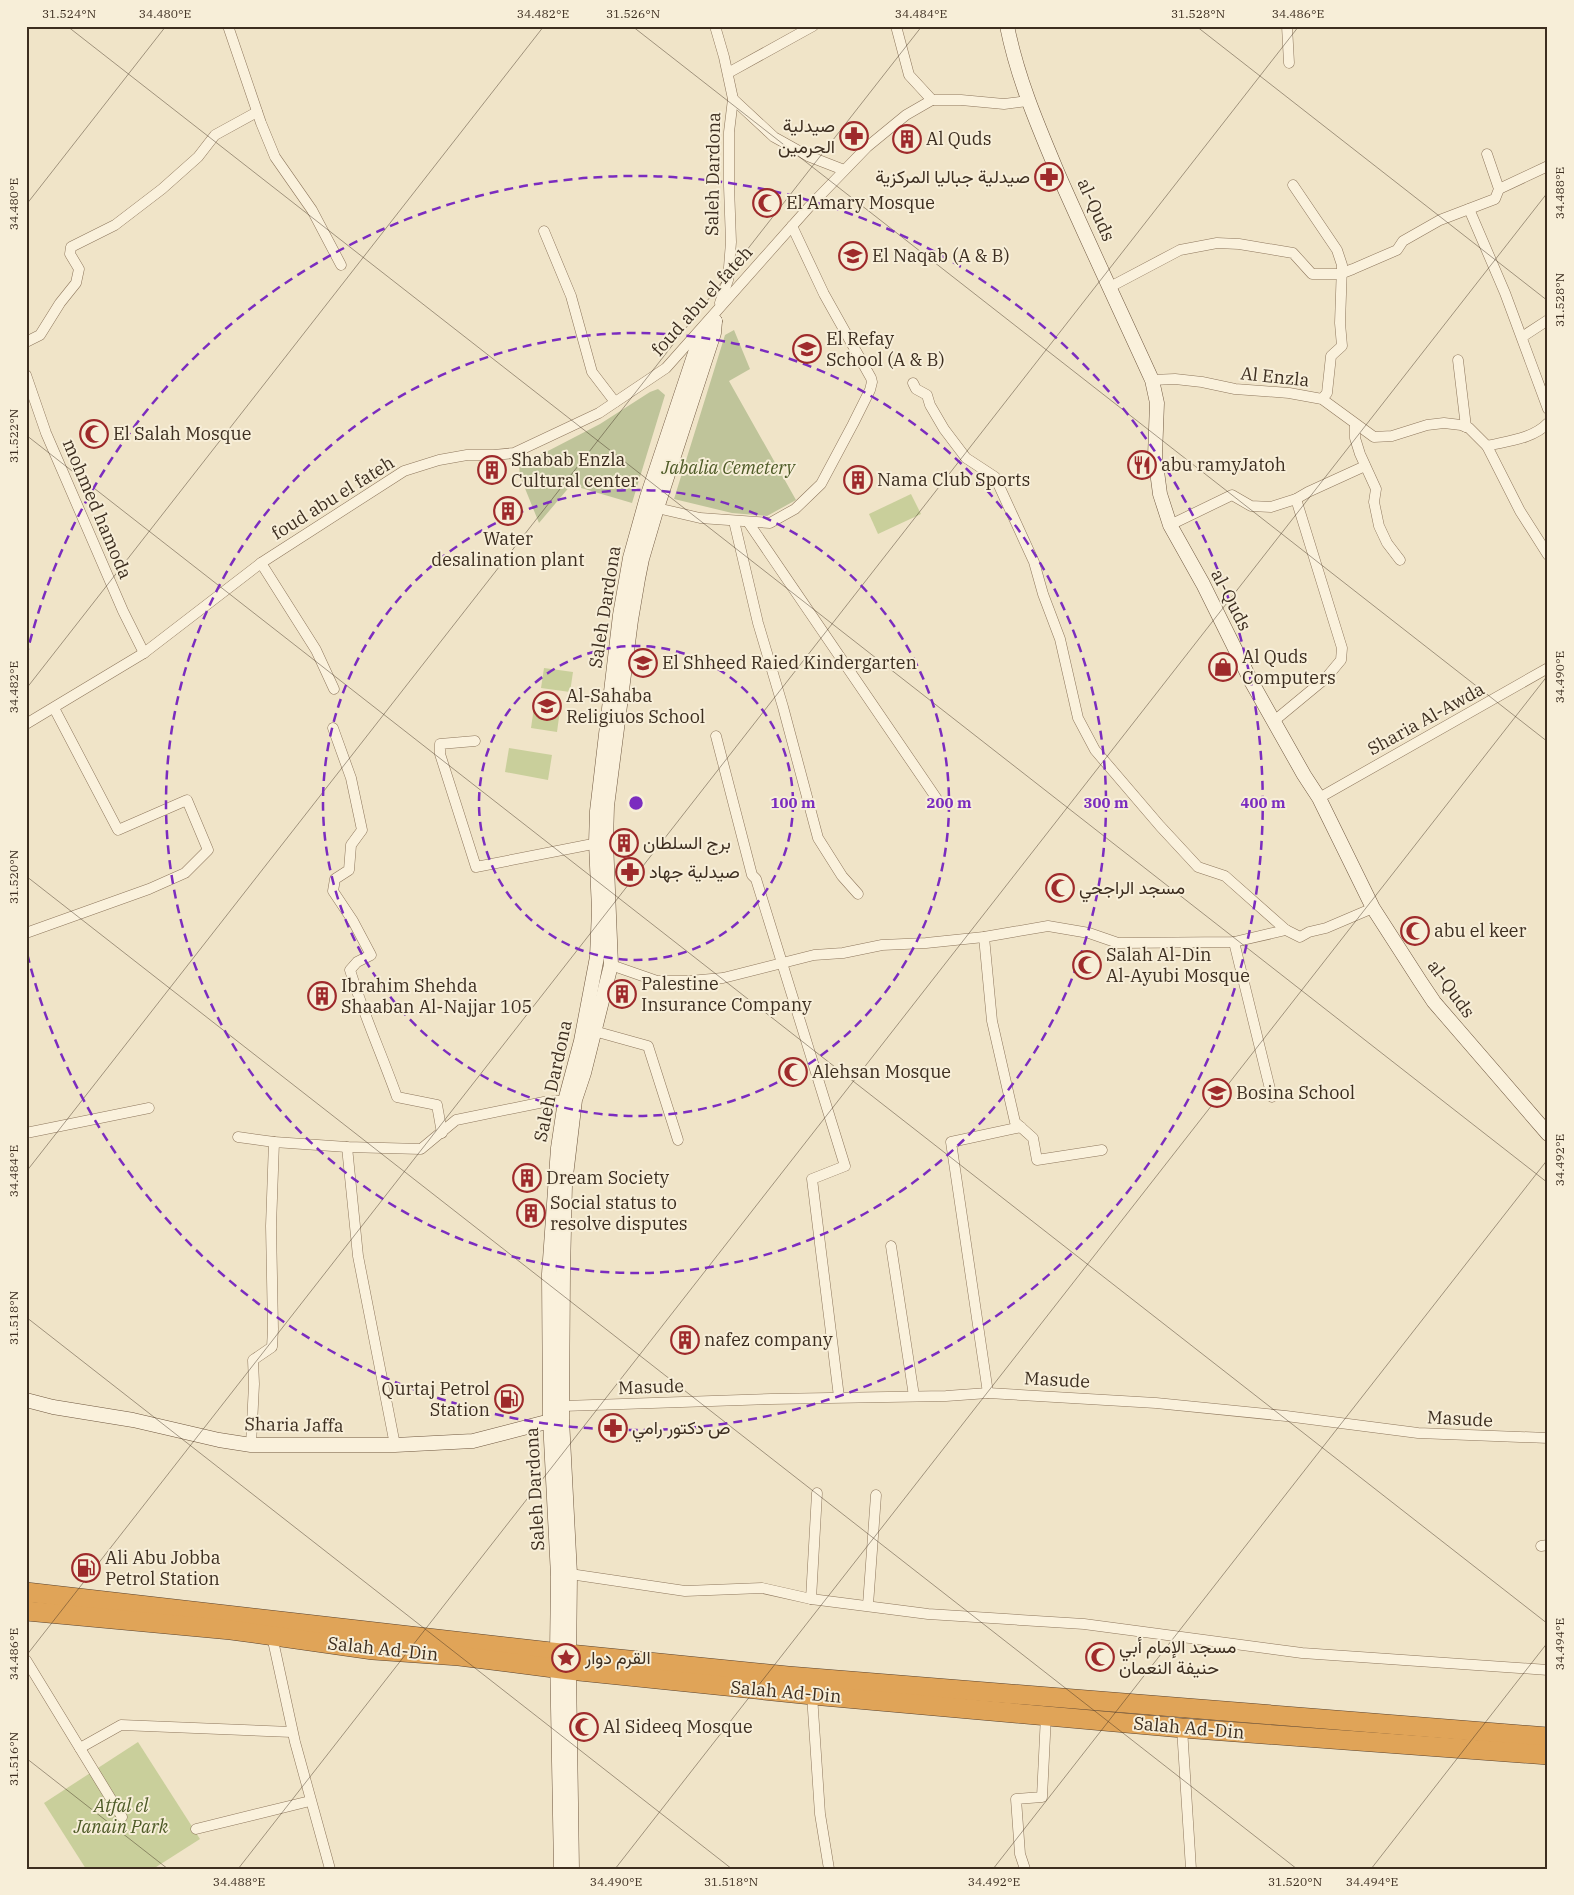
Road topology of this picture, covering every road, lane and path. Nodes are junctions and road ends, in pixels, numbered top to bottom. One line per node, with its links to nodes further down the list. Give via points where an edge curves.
1 (228, 26): 12 (street)
2 (715, 26): 8 (street, Saleh Dardona)
3 (812, 26): 8 (street)
4 (896, 26): 10 (street, via 909,75)
5 (1006, 26): 11 (street, al-Quds)
6 (1287, 26): 7 (street)
7 (1289, 63)
8 (728, 73): 9 (street, Saleh Dardona)
9 (733, 99): 15 (street, via 774,137 808,156); 24 (street, Saleh Dardona, via 729,132 731,242 728,280)
10 (932, 100): 11 (street, via 1004,104); 15 (street, foud abu el fateh, via 906,114)
11 (1027, 101): 23 (street, al-Quds)
12 (257, 112): 21 (street, via 275,157 312,210); 27 (street, via 214,135 198,157 162,190 115,225 71,248 70,254 79,269 76,283 40,335)
13 (1487, 154): 17 (street)
14 (1548, 166): 17 (street)
15 (844, 170): 19 (street, foud abu el fateh)
16 (1293, 185): 22 (street, via 1336,250 1342,265)
17 (1499, 189): 18 (street, via 1495,199)
18 (1469, 209): 22 (street, via 1420,230 1403,241 1397,250); 26 (street)
19 (792, 226): 24 (street, foud abu el fateh); 43 (street, via 824,294 872,382 854,424 821,484 795,509 770,523)
20 (544, 231): 33 (street, via 571,296 592,372)
21 (341, 265)
22 (1340, 274): 23 (street, via 1312,274 1293,253 1218,243 1180,250); 32 (street, via 1342,346 1331,356 1328,392)
23 (1110, 287): 30 (street, al-Quds)
24 (716, 315): 33 (street, foud abu el fateh, via 666,368); 41 (street, Saleh Dardona, via 714,333); 59 (street, Saleh Dardona, via 702,332 630,558 599,782)
25 (1548, 320): 26 (street)
26 (1522, 337): 34 (street)
27 (26, 342)
28 (1458, 360): 37 (street)
29 (26, 375): 48 (street, mohmed hamoda, via 46,433)
30 (1152, 380): 32 (street, Al Enzla, via 1202,382); 44 (street, al-Quds, via 1157,403 1155,456 1160,494)
31 (913, 383): 62 (street, via 916,389 927,395 944,429 966,458 995,477 1034,562 1042,594 1060,639 1078,718 1095,750 1198,867 1225,876)
32 (1322, 399): 36 (street, Al Enzla)
33 (615, 402): 47 (street, foud abu el fateh, via 599,413 514,453 467,455 404,471)
34 (1548, 409)
35 (1548, 423): 38 (street, via 1527,436)
36 (1355, 424): 37 (street, Al Enzla, via 1374,437 1392,436 1444,422); 39 (street, via 1354,438)
37 (1466, 427): 38 (street)
38 (1487, 446): 45 (street, via 1520,511)
39 (1365, 466): 40 (street); 46 (street, via 1376,489 1374,502 1379,526)
40 (1296, 499): 44 (street, via 1271,507 1251,506 1232,495); 52 (street, via 1342,648 1342,660 1326,678)
41 (657, 508): 42 (street, via 700,518); 59 (street, Saleh Dardona, via 642,559 631,620)
42 (734, 521): 43 (street); 60 (street, via 758,623 818,838 842,876)
43 (748, 522): 58 (street)
44 (1170, 525): 52 (street, al-Quds)
45 (1548, 555)
46 (1400, 560)
47 (261, 563): 48 (street, foud abu el fateh); 50 (street, via 316,650)
48 (144, 653): 51 (street, foud abu el fateh)
49 (1548, 668): 57 (street, Sharia Al-Awda)
50 (334, 689)
51 (54, 708): 53 (street, foud abu el fateh); 63 (street, via 118,830 187,800 208,850 185,873)
52 (1274, 721): 57 (street, al-Quds)
53 (26, 724)
54 (334, 728): 74 (street, via 351,778 362,830 351,845 349,870 335,879 333,891 354,921 371,955 350,970 398,1098 437,1105)
55 (716, 736): 66 (street, via 752,875)
56 (475, 740): 59 (street, via 440,744 440,754 476,867)
57 (1319, 798): 61 (street, al-Quds)
58 (939, 802)
59 (601, 842): 67 (street, Saleh Dardona); 70 (street, Saleh Dardona, via 597,957)
60 (858, 894)
61 (1373, 908): 62 (street, via 1300,937); 75 (street, al-Quds, via 1434,1002)
62 (1286, 930): 65 (street)
63 (26, 933)
64 (984, 937): 65 (street, via 1048,926 1089,933 1118,943); 66 (street, via 882,945); 72 (street, via 992,1021 1015,1122)
65 (1234, 942): 69 (street)
66 (782, 962): 67 (street, via 723,978 689,981 657,980); 84 (street, via 845,1166 812,1179)
67 (611, 965): 68 (street, Saleh Dardona)
68 (594, 1031): 70 (street, Saleh Dardona, via 584,1073); 77 (street, via 648,1046)
69 (1272, 1097)
70 (570, 1100): 74 (street, via 544,1102 456,1120); 86 (street, Saleh Dardona); 86 (street, Saleh Dardona, via 558,1148 549,1274)
71 (149, 1108): 73 (street)
72 (1022, 1127): 80 (street, via 1033,1138 1037,1160); 82 (street, via 951,1142)
73 (26, 1133)
74 (442, 1133): 79 (street, via 421,1149)
75 (1548, 1134)
76 (238, 1137): 78 (street)
77 (678, 1140)
78 (274, 1142): 79 (street); 88 (street, via 271,1226 274,1329 272,1347 253,1360)
79 (347, 1147): 89 (street, via 358,1256)
80 (1102, 1150)
81 (891, 1246): 83 (street)
82 (988, 1393): 83 (street, Masude); 87 (street, Masude, via 1174,1405 1418,1433)
83 (914, 1396): 84 (street, Masude)
84 (839, 1397): 86 (street, Masude)
85 (26, 1400): 88 (street, Sharia Jaffa)
86 (558, 1415): 89 (street, Sharia Jaffa, via 473,1441); 92 (street, Saleh Dardona); 99 (street, Saleh Dardona, via 558,1576)
87 (1548, 1438)
88 (252, 1445): 89 (street, Sharia Jaffa)
89 (395, 1445)
90 (816, 1494): 94 (street)
91 (876, 1495): 95 (street)
92 (570, 1574): 94 (street, via 685,1591 762,1588); 99 (street, Saleh Dardona)
93 (26, 1592): 99 (highway, Salah Ad-Din)
94 (811, 1599): 95 (street)
95 (868, 1605): 100 (street, via 928,1614 1084,1624 1302,1653)
96 (26, 1611): 97 (highway, Salah Ad-Din)
97 (272, 1636): 99 (highway, Salah Ad-Din, via 373,1650); 104 (street)
98 (26, 1660): 106 (street)
99 (563, 1661): 101 (highway, Salah Ad-Din); 105 (highway, Salah Ad-Din); 112 (street, Saleh Dardona); 113 (street, Saleh Dardona)
100 (1548, 1670)
101 (812, 1695): 102 (highway, Salah Ad-Din); 114 (street, via 820,1814)
102 (1046, 1715): 103 (highway, Salah Ad-Din); 115 (street, via 1042,1797 1016,1799 1020,1854)
103 (1182, 1728): 107 (highway, Salah Ad-Din); 116 (street)
104 (292, 1732): 106 (street, via 121,1725); 108 (street)
105 (1548, 1737)
106 (80, 1748): 109 (street)
107 (1548, 1755)
108 (310, 1801): 110 (street); 111 (street)
109 (122, 1817)
110 (196, 1829)
111 (330, 1869)
112 (561, 1869)
113 (572, 1869)
114 (829, 1869)
115 (1025, 1869)
116 (1191, 1869)

